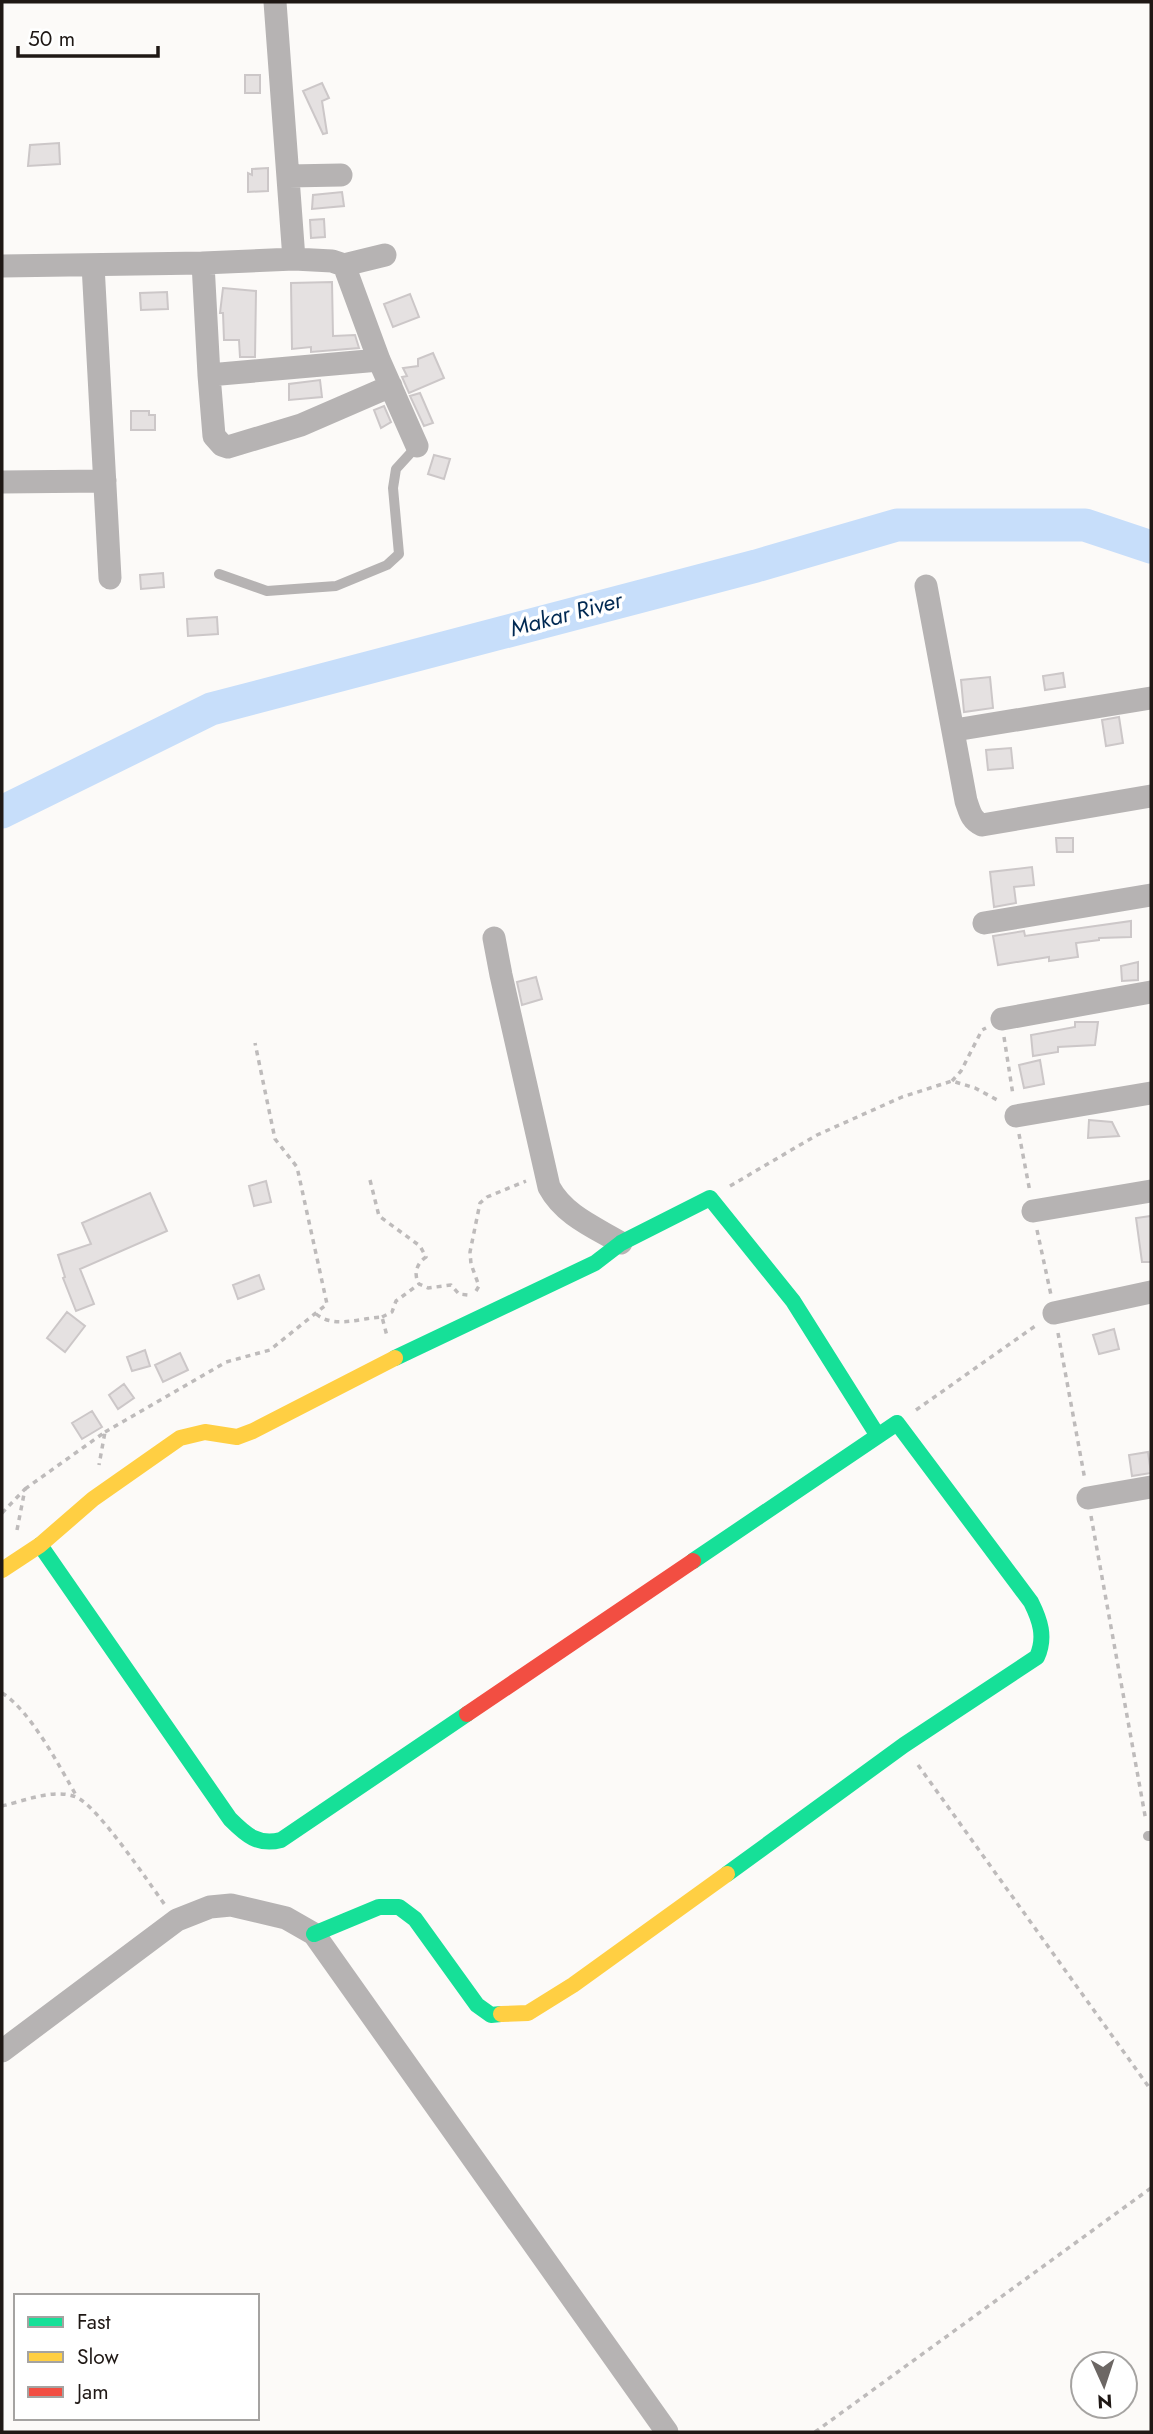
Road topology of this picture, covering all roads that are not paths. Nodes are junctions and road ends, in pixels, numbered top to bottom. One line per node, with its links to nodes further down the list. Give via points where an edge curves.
1 (275, 2): 3 (street)
2 (341, 174): 3 (street)
3 (289, 176): 5 (street)
4 (385, 255): 8 (street)
5 (294, 259): 6 (street); 8 (street)
6 (203, 263): 7 (street); 11 (street)
7 (93, 265): 9 (street); 14 (street)
8 (344, 265): 10 (street)
9 (2, 267)
10 (379, 360): 11 (street); 12 (street)
11 (209, 375): 12 (street, via 214,436 228,447 301,425)
12 (391, 386): 13 (street)
13 (417, 446): 16 (lane, via 396,469 393,488 399,554 387,565 336,586 296,590 267,591)
14 (105, 481): 15 (street); 17 (street)
15 (2, 482)
16 (219, 574)
17 (110, 578)
18 (926, 586): 20 (street)
19 (1151, 698): 20 (street)
20 (955, 730): 21 (street, via 966,801 972,818 982,825)
21 (1151, 796)
22 (1151, 895): 23 (street)
23 (984, 923)
24 (494, 938): 31 (street, via 545,1174 556,1200 567,1211)
25 (1151, 992): 26 (street)
26 (1002, 1019)
27 (1151, 1093): 28 (street)
28 (1016, 1116)
29 (1151, 1191): 30 (street)
30 (1033, 1211)
31 (621, 1243): 34 (street, via 710,1198 793,1301); 37 (street, via 594,1264 395,1358 253,1432 237,1437 205,1432 180,1438 93,1499)
32 (1151, 1292): 33 (street)
33 (1054, 1312)
34 (878, 1436): 37 (street, via 273,1843 256,1842 230,1819); 39 (street, via 897,1423 1031,1602 1041,1622 1037,1657 904,1745 528,2013 491,2015 477,2005 415,1919 398,1907 379,1907)
35 (1151, 1487): 36 (street)
36 (1088, 1498)
37 (40, 1545): 38 (street)
38 (5, 1568)
39 (314, 1934): 40 (street, via 286,1918 231,1905 210,1907 177,1920); 41 (street)
40 (2, 2051)
41 (667, 2432)

